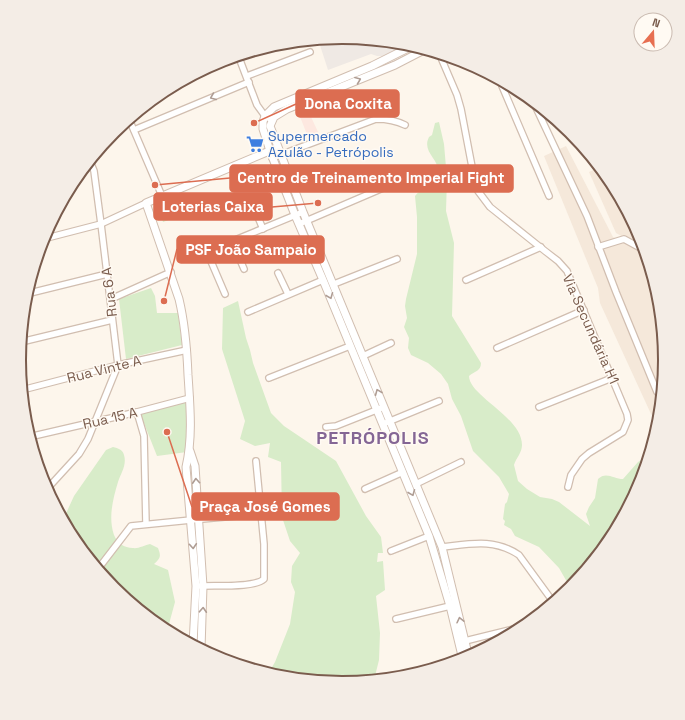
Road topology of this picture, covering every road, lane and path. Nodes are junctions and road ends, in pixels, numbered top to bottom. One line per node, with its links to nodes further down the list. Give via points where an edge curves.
1 (404, 50): 9 (street, via 274,107)
2 (310, 52): 6 (street)
3 (419, 53): 9 (street, one-way to 3, via 395,66)
4 (442, 59): 30 (street, Via Secundária H1, via 461,109 478,191 490,207)
5 (240, 60): 6 (street)
6 (248, 79): 9 (street, via 257,105); 12 (street, one-way to 12)
7 (502, 87): 18 (street)
8 (538, 111): 31 (street, via 587,216)
9 (268, 118): 13 (street); 14 (street, via 263,122 263,129)
10 (131, 124): 12 (street)
11 (405, 125): 13 (street, via 395,120 376,119)
12 (134, 130): 17 (street)
13 (279, 151): 14 (street); 21 (street)
14 (271, 154): 17 (street); 22 (street)
15 (92, 166): 24 (street, Rua 6 A)
16 (404, 179): 23 (street)
17 (162, 196): 19 (street)
18 (549, 196)
19 (146, 203): 24 (street); 34 (street)
20 (252, 203): 26 (street)
21 (303, 212): 22 (street); 23 (street)
22 (295, 215): 25 (street); 26 (street)
23 (307, 220): 25 (street); 39 (street)
24 (101, 224): 27 (street); 36 (street, Rua 6 A)
25 (299, 224): 37 (street)
26 (262, 229): 28 (street)
27 (51, 237)
28 (232, 241): 33 (street); 41 (street, via 204,253)
29 (638, 246): 31 (street, via 624,239)
30 (542, 247): 38 (street); 44 (street, Via Secundária H1, via 567,271)
31 (598, 247): 57 (street)
32 (396, 259): 39 (street)
33 (244, 269)
34 (171, 272): 43 (street); 51 (street, via 182,313)
35 (278, 273): 42 (street)
36 (107, 274): 40 (street); 43 (street, Rua 6 A)
37 (323, 280): 42 (street); 49 (street, one-way to 49)
38 (466, 280)
39 (334, 284): 52 (street)
40 (33, 292)
41 (225, 294)
42 (288, 294): 45 (street)
43 (111, 299): 46 (street, Rua 6 A)
44 (584, 310): 50 (street); 55 (street, Via Secundária H1)
45 (248, 312)
46 (112, 320): 47 (street); 53 (street, Rua 6 A)
47 (27, 341)
48 (391, 343): 52 (street)
49 (350, 346): 54 (street); 62 (street)
50 (497, 348)
51 (187, 350): 53 (street, Rua Vinte A); 58 (street)
52 (364, 356): 60 (street, one-way to 52)
53 (118, 365): 56 (street, Rua Vinte A); 64 (street, Rua 6 A)
54 (269, 378)
55 (612, 378): 61 (street); 74 (street, Via Secundária H1, via 626,408 628,420 623,432 582,459 571,475)
56 (28, 389)
57 (657, 392)
58 (190, 398): 63 (street, Rua 15 A); 77 (street, via 190,451 186,467)
59 (439, 402): 65 (street)
60 (384, 407): 62 (street); 65 (street)
61 (539, 407)
62 (376, 410): 66 (street); 67 (street, via 336,426)
63 (137, 412): 64 (street, Rua 15 A); 78 (street, via 144,436)
64 (96, 421): 68 (street, Rua 15 A); 72 (street, Rua 6 A, via 79,454)
65 (390, 421): 66 (street); 73 (street)
66 (383, 424): 71 (street)
67 (326, 427)
68 (36, 437)
69 (256, 461): 76 (street)
70 (461, 462): 73 (street)
71 (403, 472): 75 (street); 79 (street, one-way to 79)
72 (51, 484)
73 (416, 484): 80 (street)
74 (568, 487)
75 (365, 489)
76 (260, 514): 77 (street); 83 (street, via 264,544 264,579 246,584)
77 (195, 520): 78 (street); 83 (street)
78 (146, 524): 82 (street, via 131,526)
79 (429, 536): 81 (street); 85 (street)
80 (442, 547): 84 (street, via 489,543 512,550 519,555); 89 (street, one-way to 80)
81 (391, 551)
82 (102, 565)
83 (199, 586): 88 (street); 90 (street, one-way to 83)
84 (551, 598)
85 (450, 606): 86 (street); 92 (street)
86 (396, 619)
87 (506, 631): 89 (street)
88 (194, 639)
89 (464, 641): 91 (street)
90 (201, 643)
91 (467, 651)
92 (461, 653)

